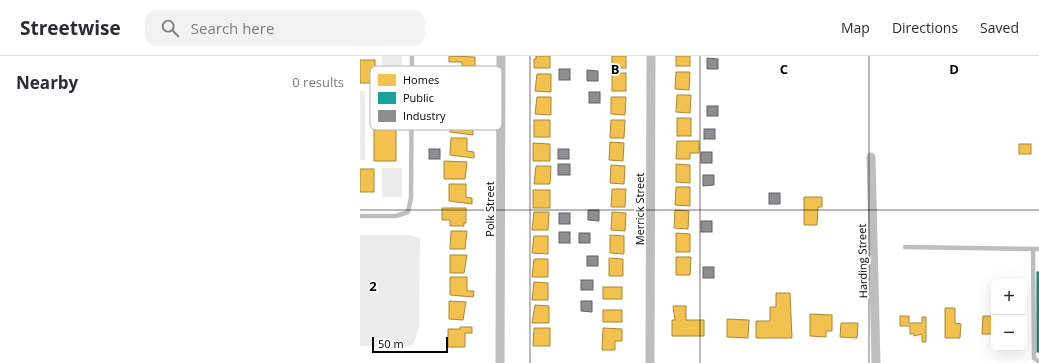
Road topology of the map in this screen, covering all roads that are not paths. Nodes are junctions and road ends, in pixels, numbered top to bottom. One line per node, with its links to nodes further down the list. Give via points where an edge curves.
1 (412, 56): 4 (lane)
2 (502, 56): 5 (street, Polk Street)
3 (651, 56): 15 (street, Merrick Street)
4 (412, 66)
5 (502, 66)
6 (411, 130): 9 (lane, via 411,198 408,212 396,216)
7 (502, 130): 14 (street, Polk Street)
8 (872, 158): 16 (street, Harding Street)
9 (360, 216)
10 (905, 247): 11 (lane)
11 (1033, 249): 12 (lane); 13 (lane, via 1034,358)
12 (1039, 249)
13 (1038, 362)
14 (500, 363)
15 (650, 363)
16 (876, 363)

